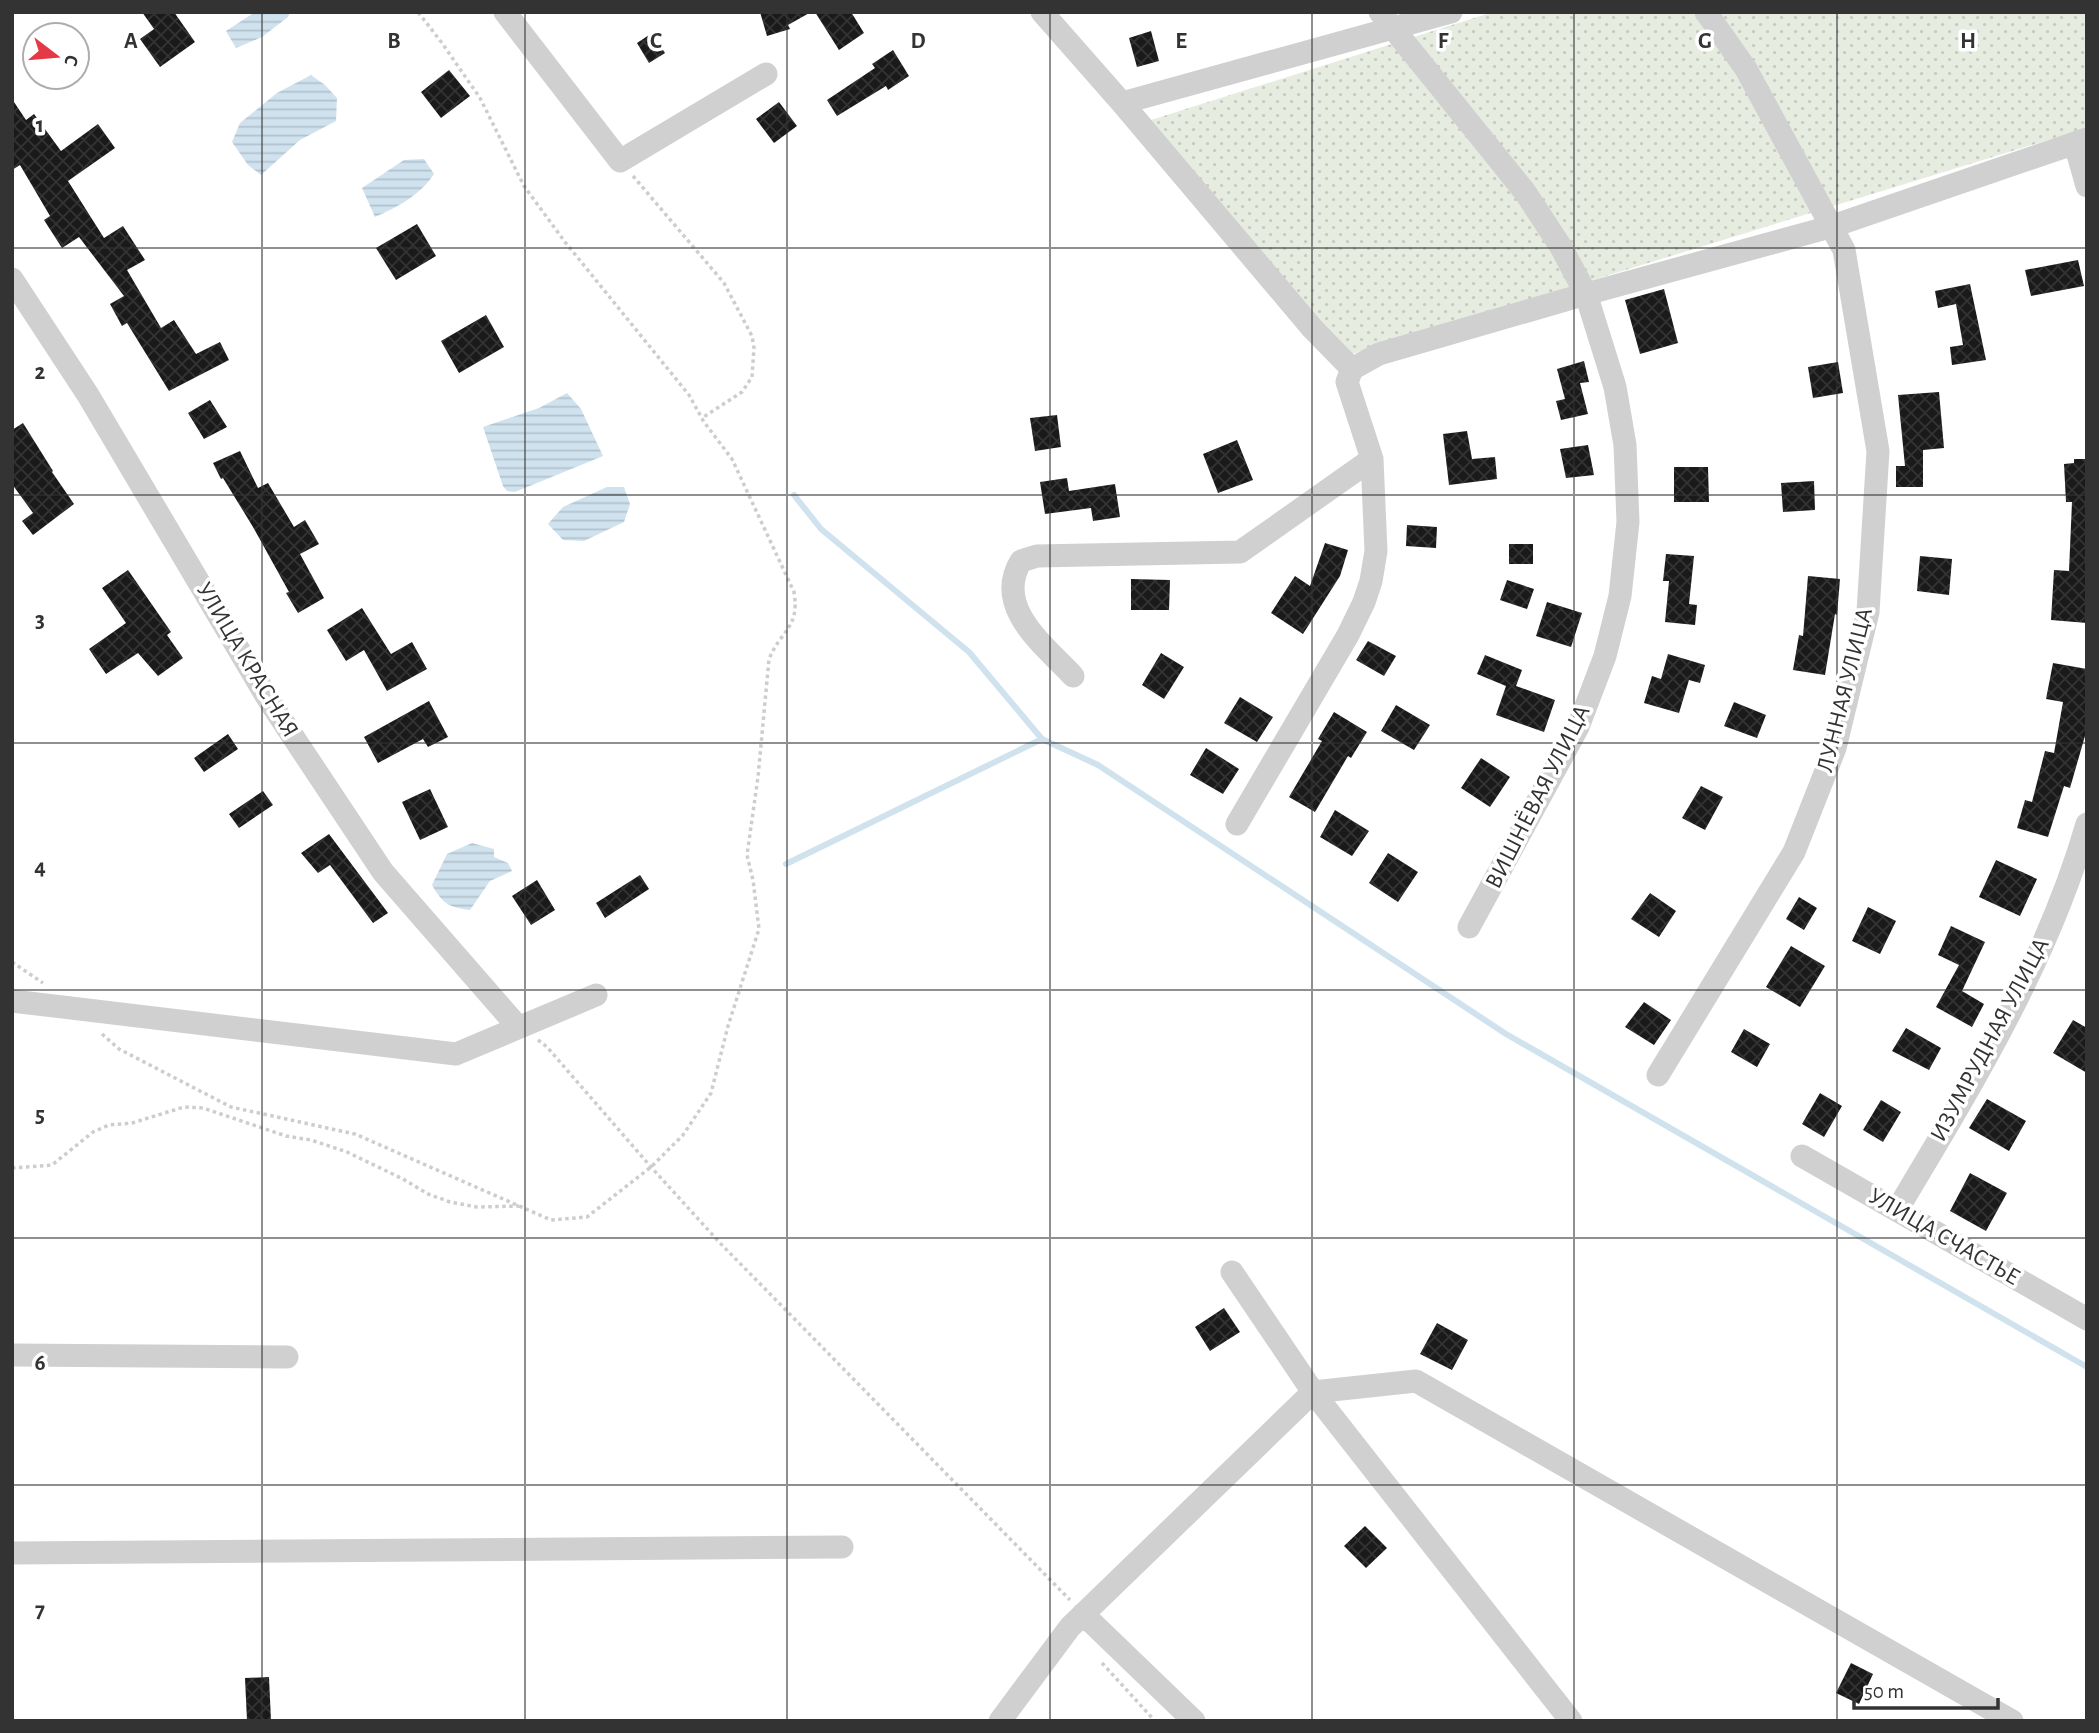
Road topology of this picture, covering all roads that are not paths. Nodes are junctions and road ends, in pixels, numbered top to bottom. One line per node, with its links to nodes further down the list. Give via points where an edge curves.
1 (505, 12): 6 (street, via 620,162)
2 (1042, 12): 7 (street)
3 (1451, 12): 5 (street)
4 (1706, 12): 10 (street, ЛУННАЯ УЛИЦА, via 1746,69)
5 (1387, 20): 7 (street); 12 (street, ВИШНЁВАЯ УЛИЦА, via 1525,192)
6 (766, 74)
7 (1122, 103): 13 (street)
8 (2081, 142): 9 (street); 10 (street)
9 (2087, 186)
10 (1830, 227): 12 (street); 22 (street, ЛУННАЯ УЛИЦА, via 1844,250 1878,451 1868,612 1835,748 1794,852)
11 (12, 279): 21 (street, УЛИЦА КРАСНАЯ, via 88,396 268,699 383,872)
12 (1586, 294): 13 (street, via 1379,354); 18 (street, ВИШНЁВАЯ УЛИЦА, via 1615,387 1625,445 1628,522 1620,596 1605,656 1578,727)
13 (1352, 369): 14 (street, via 1347,382)
14 (1372, 459): 15 (street, via 1240,552 1037,556 1021,561 1012,586 1016,608); 16 (street, via 1376,551 1364,602)
15 (1073, 676)
16 (1237, 824)
17 (2087, 824): 24 (street, ИЗУМРУДНАЯ УЛИЦА, via 2033,968)
18 (1469, 927)
19 (596, 995): 21 (street)
20 (12, 1001): 21 (street, via 456,1054)
21 (516, 1023)
22 (1658, 1075)
23 (1802, 1156): 24 (street, УЛИЦА СЧАСТЬЕ)
24 (1897, 1210): 26 (street, УЛИЦА СЧАСТЬЕ)
25 (1233, 1272): 29 (street)
26 (2087, 1319)
27 (12, 1355): 28 (street)
28 (287, 1357)
29 (1313, 1392): 32 (street); 35 (street); 36 (street, via 1416,1381)
30 (842, 1547): 31 (street)
31 (12, 1553)
32 (1083, 1614): 33 (street); 34 (street)
33 (1000, 1721)
34 (1194, 1721)
35 (1572, 1721)
36 (2012, 1721)

